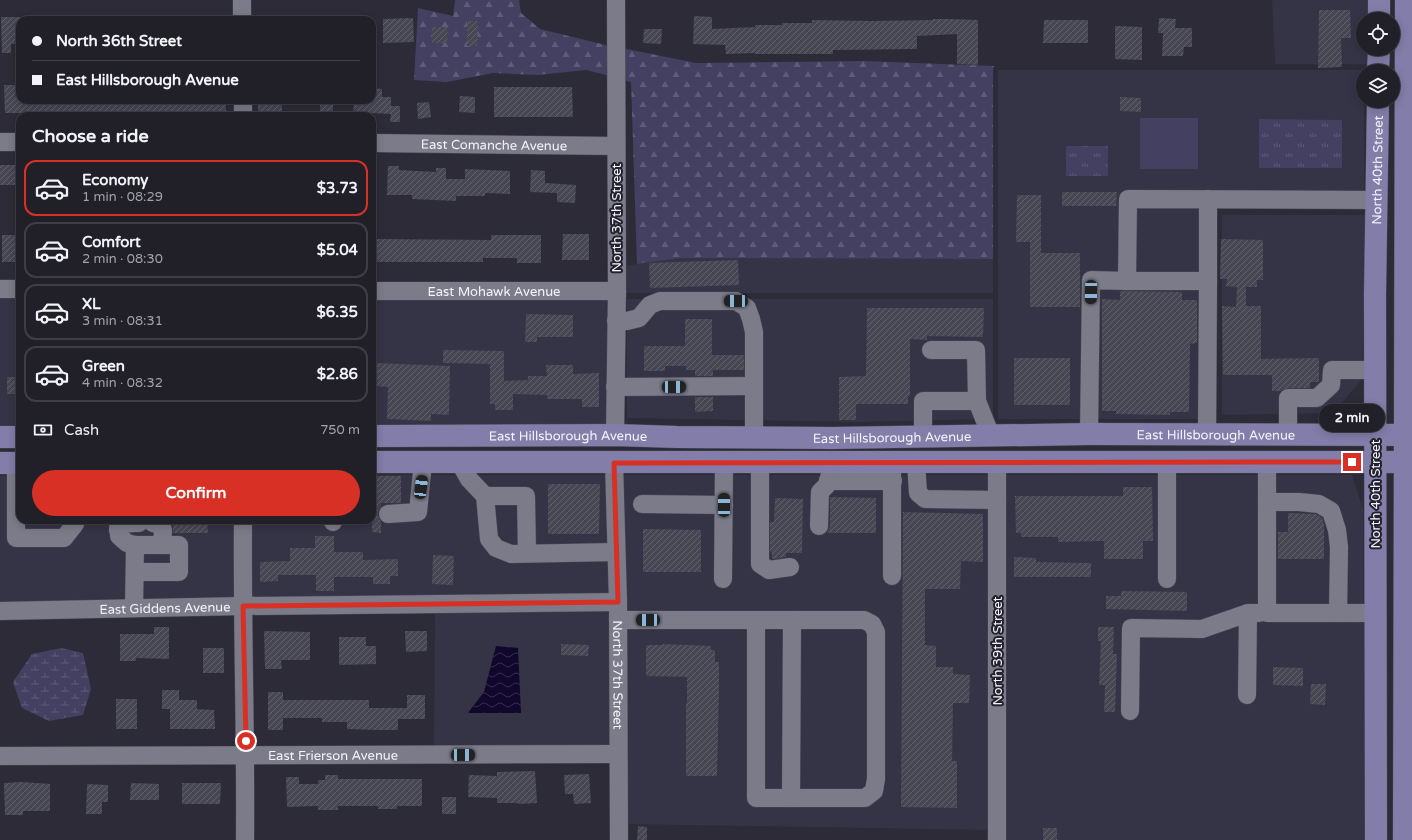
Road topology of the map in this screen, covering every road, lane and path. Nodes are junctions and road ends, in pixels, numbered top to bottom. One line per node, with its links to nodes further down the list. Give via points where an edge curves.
1 (242, 0): 6 (street)
2 (616, 0): 12 (street, North 37th Street)
3 (1379, 0): 5 (main road)
4 (1406, 0): 7 (main road)
5 (1379, 12)
6 (242, 16)
7 (1409, 87): 13 (main road)
8 (1378, 108): 15 (main road, North 40th Street)
9 (0, 142): 10 (street)
10 (16, 142)
11 (376, 143): 12 (street, East Comanche Avenue)
12 (616, 146): 23 (street, North 37th Street)
13 (1408, 148): 16 (main road)
14 (1208, 199): 15 (street); 18 (street, via 1128,199); 19 (street)
15 (1376, 200): 28 (main road, North 40th Street)
16 (1408, 209): 17 (main road)
17 (1408, 234): 24 (main road)
18 (1128, 281): 19 (street); 33 (street, via 1091,280)
19 (1208, 281): 36 (street)
20 (0, 289): 21 (street)
21 (16, 289)
22 (376, 291): 23 (street, East Mohawk Avenue)
23 (617, 291): 25 (street, North 37th Street)
24 (1408, 295): 27 (main road)
25 (616, 321): 29 (street, via 639,318 650,306 660,301 736,301 747,308 754,332); 30 (street, North 37th Street)
26 (932, 350): 31 (street, via 976,344)
27 (1408, 368): 39 (main road)
28 (1375, 370): 37 (street, via 1332,370 1331,385 1317,398 1288,398); 38 (main road, North 40th Street)
29 (754, 386): 30 (street); 44 (street)
30 (615, 387): 34 (street, North 37th Street)
31 (977, 401): 32 (street); 46 (street, via 923,401)
32 (989, 430): 35 (main road, East Hillsborough Avenue); 46 (main road, East Hillsborough Avenue)
33 (1088, 434): 35 (main road, East Hillsborough Avenue); 36 (main road, East Hillsborough Avenue)
34 (615, 435): 40 (main road, East Hillsborough Avenue); 43 (main road, East Hillsborough Avenue); 57 (main road, via 589,452)
35 (1048, 435): 50 (main road, via 1021,445 1006,453)
36 (1207, 435): 37 (main road, East Hillsborough Avenue)
37 (1288, 435): 38 (main road, East Hillsborough Avenue)
38 (1375, 435): 39 (main road, East Hillsborough Avenue); 53 (main road, North 40th Street)
39 (1408, 435): 54 (main road)
40 (376, 436)
41 (0, 437): 42 (main road)
42 (16, 437)
43 (677, 437): 44 (main road, East Hillsborough Avenue); 58 (main road, via 662,447 639,449)
44 (754, 437): 45 (main road, East Hillsborough Avenue)
45 (855, 437): 46 (main road, East Hillsborough Avenue); 61 (main road, via 837,449)
46 (922, 437)
47 (376, 462): 48 (main road, East Hillsborough Avenue)
48 (423, 462): 56 (main road, East Hillsborough Avenue); 68 (street, via 418,512)
49 (916, 462): 50 (main road, East Hillsborough Avenue); 62 (main road, East Hillsborough Avenue); 64 (street, via 918,493 926,499)
50 (997, 462): 51 (main road, East Hillsborough Avenue); 64 (street, North 39th Street)
51 (1167, 462): 52 (main road, East Hillsborough Avenue); 82 (street)
52 (1267, 462): 53 (main road, East Hillsborough Avenue); 65 (street)
53 (1375, 462): 54 (main road, East Hillsborough Avenue); 91 (main road, North 40th Street)
54 (1408, 462): 87 (main road)
55 (12, 463): 69 (street, via 16,538 64,538)
56 (460, 463): 57 (main road, East Hillsborough Avenue); 63 (street, via 469,479)
57 (558, 463): 58 (main road, East Hillsborough Avenue)
58 (614, 463): 59 (main road, East Hillsborough Avenue); 76 (street, North 37th Street)
59 (724, 463): 60 (main road, East Hillsborough Avenue); 67 (street)
60 (760, 463): 61 (main road, East Hillsborough Avenue); 78 (street, via 760,564 769,570)
61 (829, 471): 62 (main road, East Hillsborough Avenue); 73 (street, via 827,485 820,492)
62 (893, 472): 80 (street)
63 (485, 496): 77 (street, via 489,539 496,548 511,554); 77 (street, via 526,496)
64 (997, 500): 103 (street, North 39th Street)
65 (1267, 502): 89 (street); 90 (street, via 1312,503 1331,511 1339,547)
66 (642, 504): 67 (street)
67 (724, 505): 81 (street)
68 (388, 514)
69 (75, 524)
70 (154, 524): 75 (street, via 161,525)
71 (243, 524): 83 (street)
72 (118, 525): 74 (street, via 119,536 127,543)
73 (819, 526)
74 (135, 545): 75 (street); 79 (street)
75 (162, 545): 79 (street, via 179,546 179,572)
76 (616, 552): 77 (street); 86 (street, North 37th Street)
77 (527, 553)
78 (790, 567)
79 (135, 572): 84 (street)
80 (892, 576)
81 (723, 579)
82 (1167, 579)
83 (243, 606): 84 (street, East Giddens Avenue); 86 (street, East Giddens Avenue); 99 (street)
84 (134, 608): 85 (street, East Giddens Avenue)
85 (0, 611)
86 (618, 611): 92 (street, East Giddens Avenue); 97 (street, North 37th Street)
87 (1408, 612): 96 (main road)
88 (1248, 613): 89 (street); 94 (street); 95 (street, via 1202,629 1131,628)
89 (1267, 613): 90 (street)
90 (1338, 613): 91 (street)
91 (1375, 613): 104 (main road, North 40th Street)
92 (756, 620): 93 (street, East Giddens Avenue); 100 (street, East Giddens Avenue, via 756,798)
93 (792, 620): 100 (street); 100 (street, East Giddens Avenue, via 864,620 872,624 876,632 876,772 874,791 866,798)
94 (1247, 695)
95 (1130, 711)
96 (1408, 728): 105 (main road)
97 (618, 754): 99 (street, East Frierson Avenue); 102 (street, North 37th Street)
98 (0, 756): 99 (street, East Frierson Avenue)
99 (246, 756): 101 (street)
100 (791, 798)
101 (245, 840)
102 (619, 840)
103 (997, 840)
104 (1376, 840)
105 (1404, 840)

